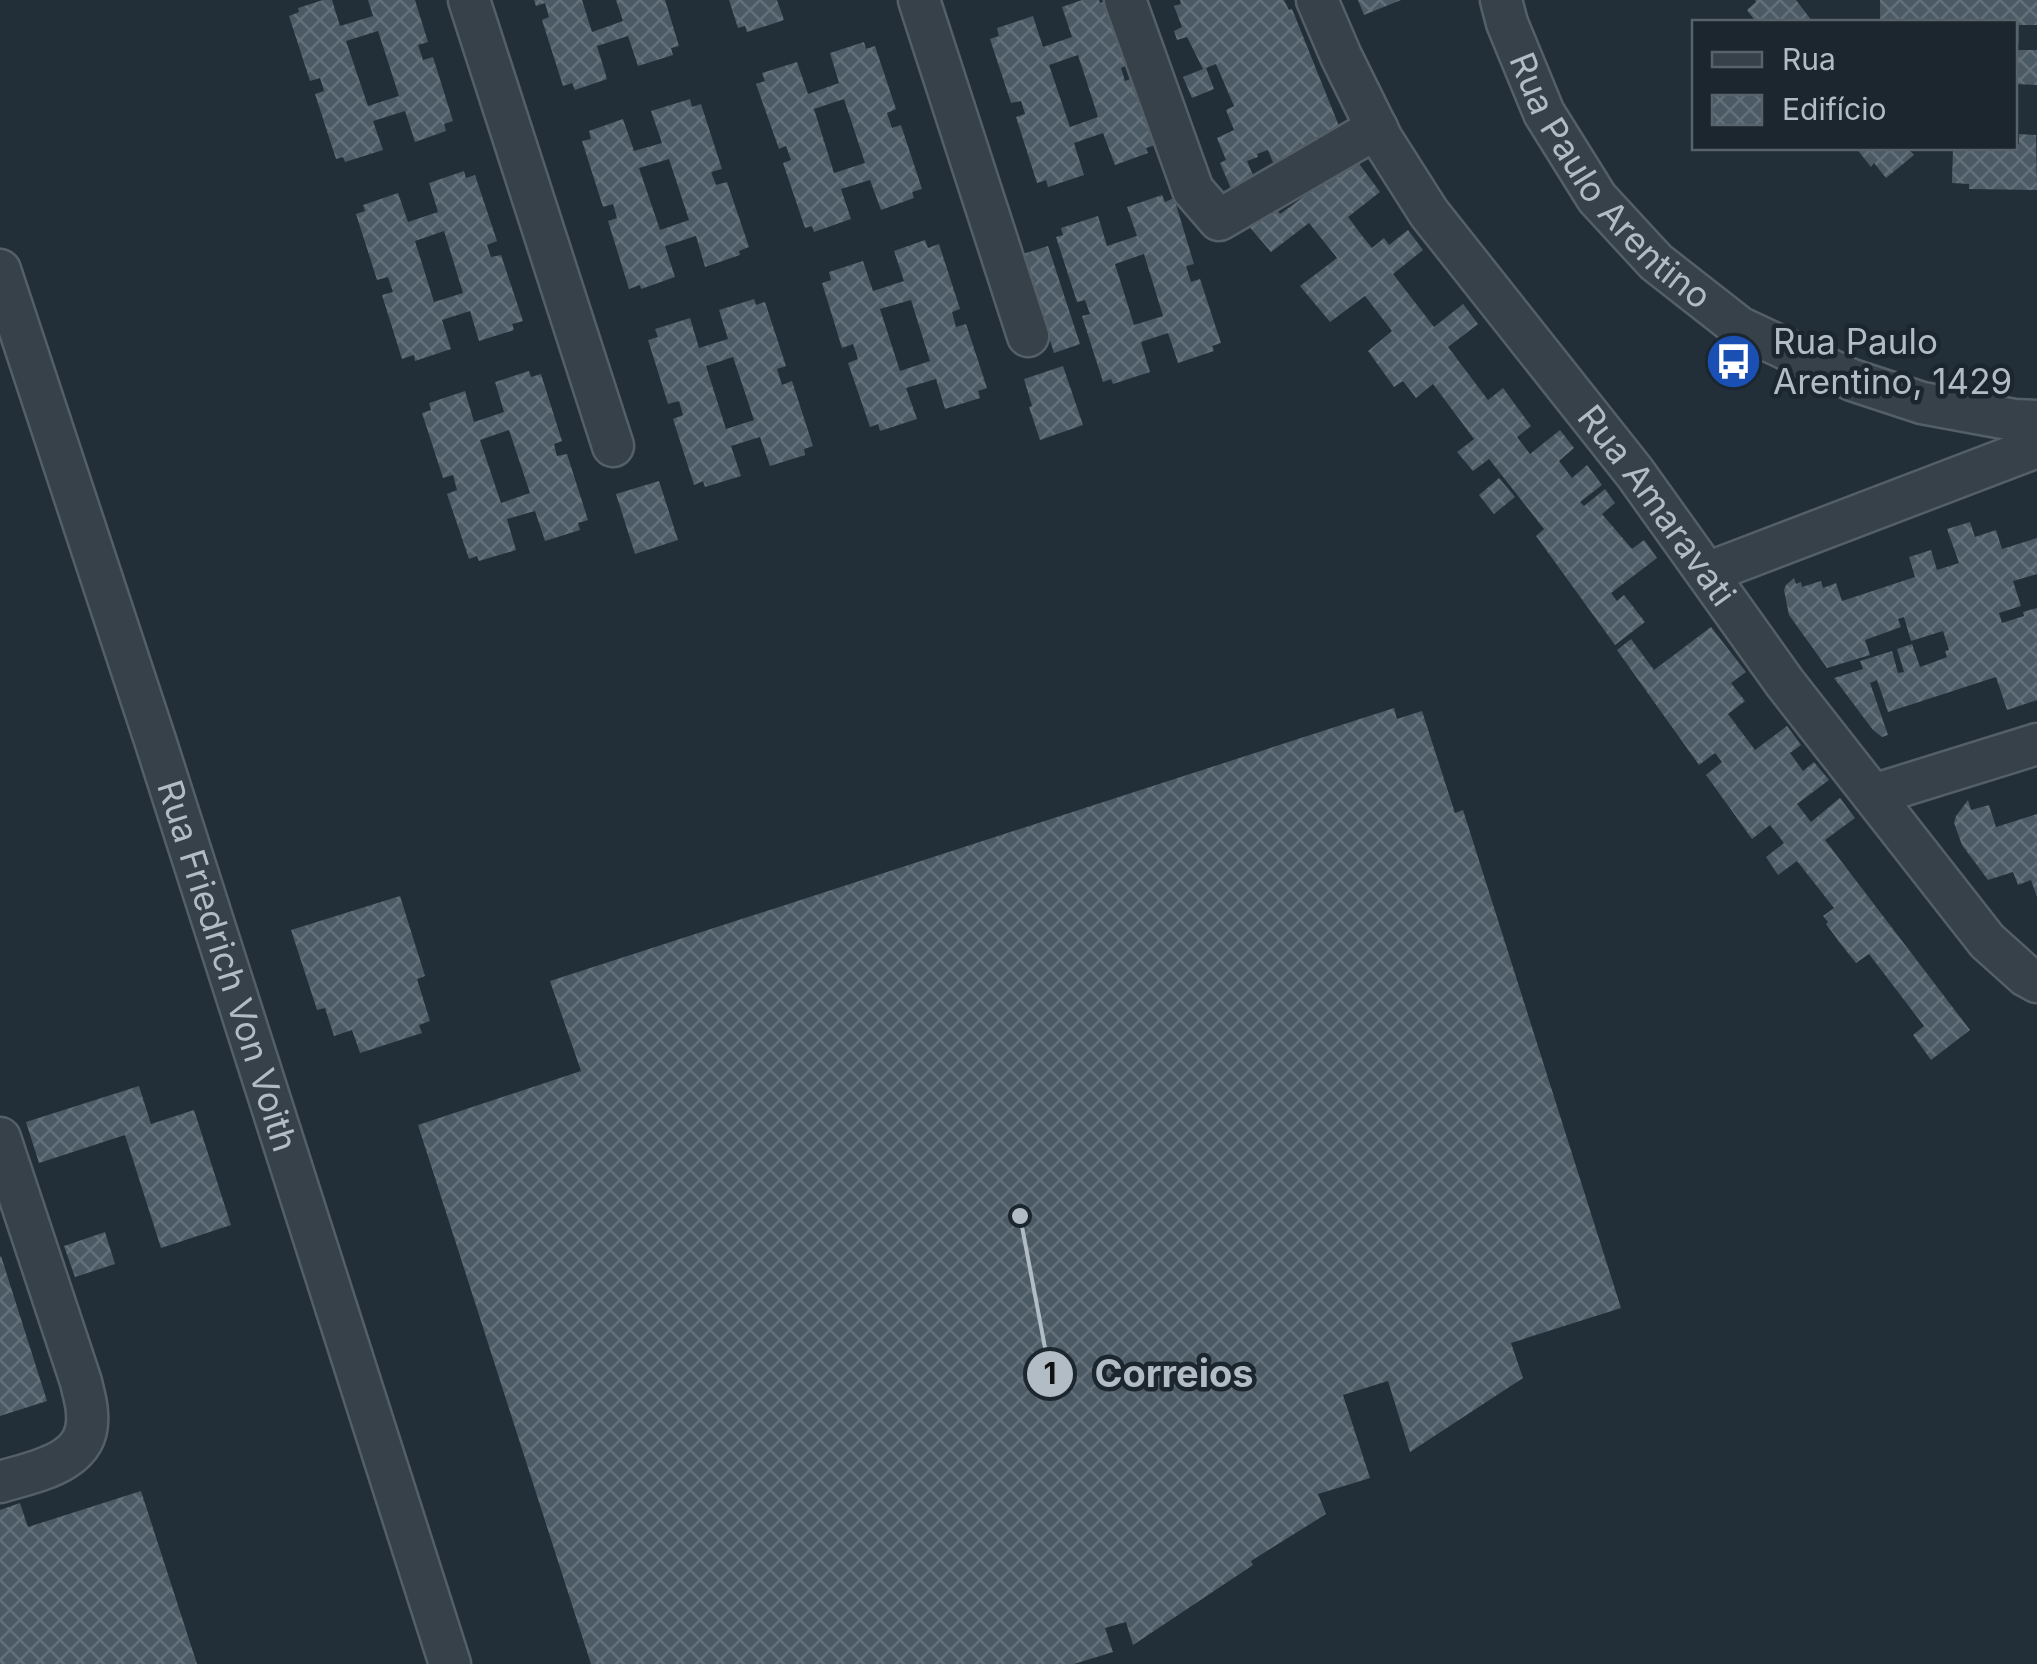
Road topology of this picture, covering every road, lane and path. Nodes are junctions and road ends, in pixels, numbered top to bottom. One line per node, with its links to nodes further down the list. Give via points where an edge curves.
1 (468, 0): 10 (street)
2 (920, 0): 8 (street)
3 (1125, 0): 6 (street, via 1193,190 1219,220)
4 (1317, 0): 6 (street, Rua Amaravati)
5 (1501, 0): 9 (street, Rua Paulo Arentino, via 1544,113 1597,198 1656,262 1739,327 1852,380 1922,403)
6 (1377, 128): 12 (street, Rua Amaravati, via 1428,212)
7 (0, 270): 18 (street, Rua Friedrich Von Voith)
8 (1028, 336)
9 (2037, 421)
10 (613, 446)
11 (2037, 447): 12 (street)
12 (1707, 573): 14 (street, Rua Amaravati)
13 (2037, 744): 14 (street)
14 (1873, 796): 15 (street, Rua Amaravati, via 1987,940)
15 (2037, 982)
16 (0, 1138): 17 (street, via 88,1417 83,1442 68,1459)
17 (0, 1482)
18 (450, 1664)

